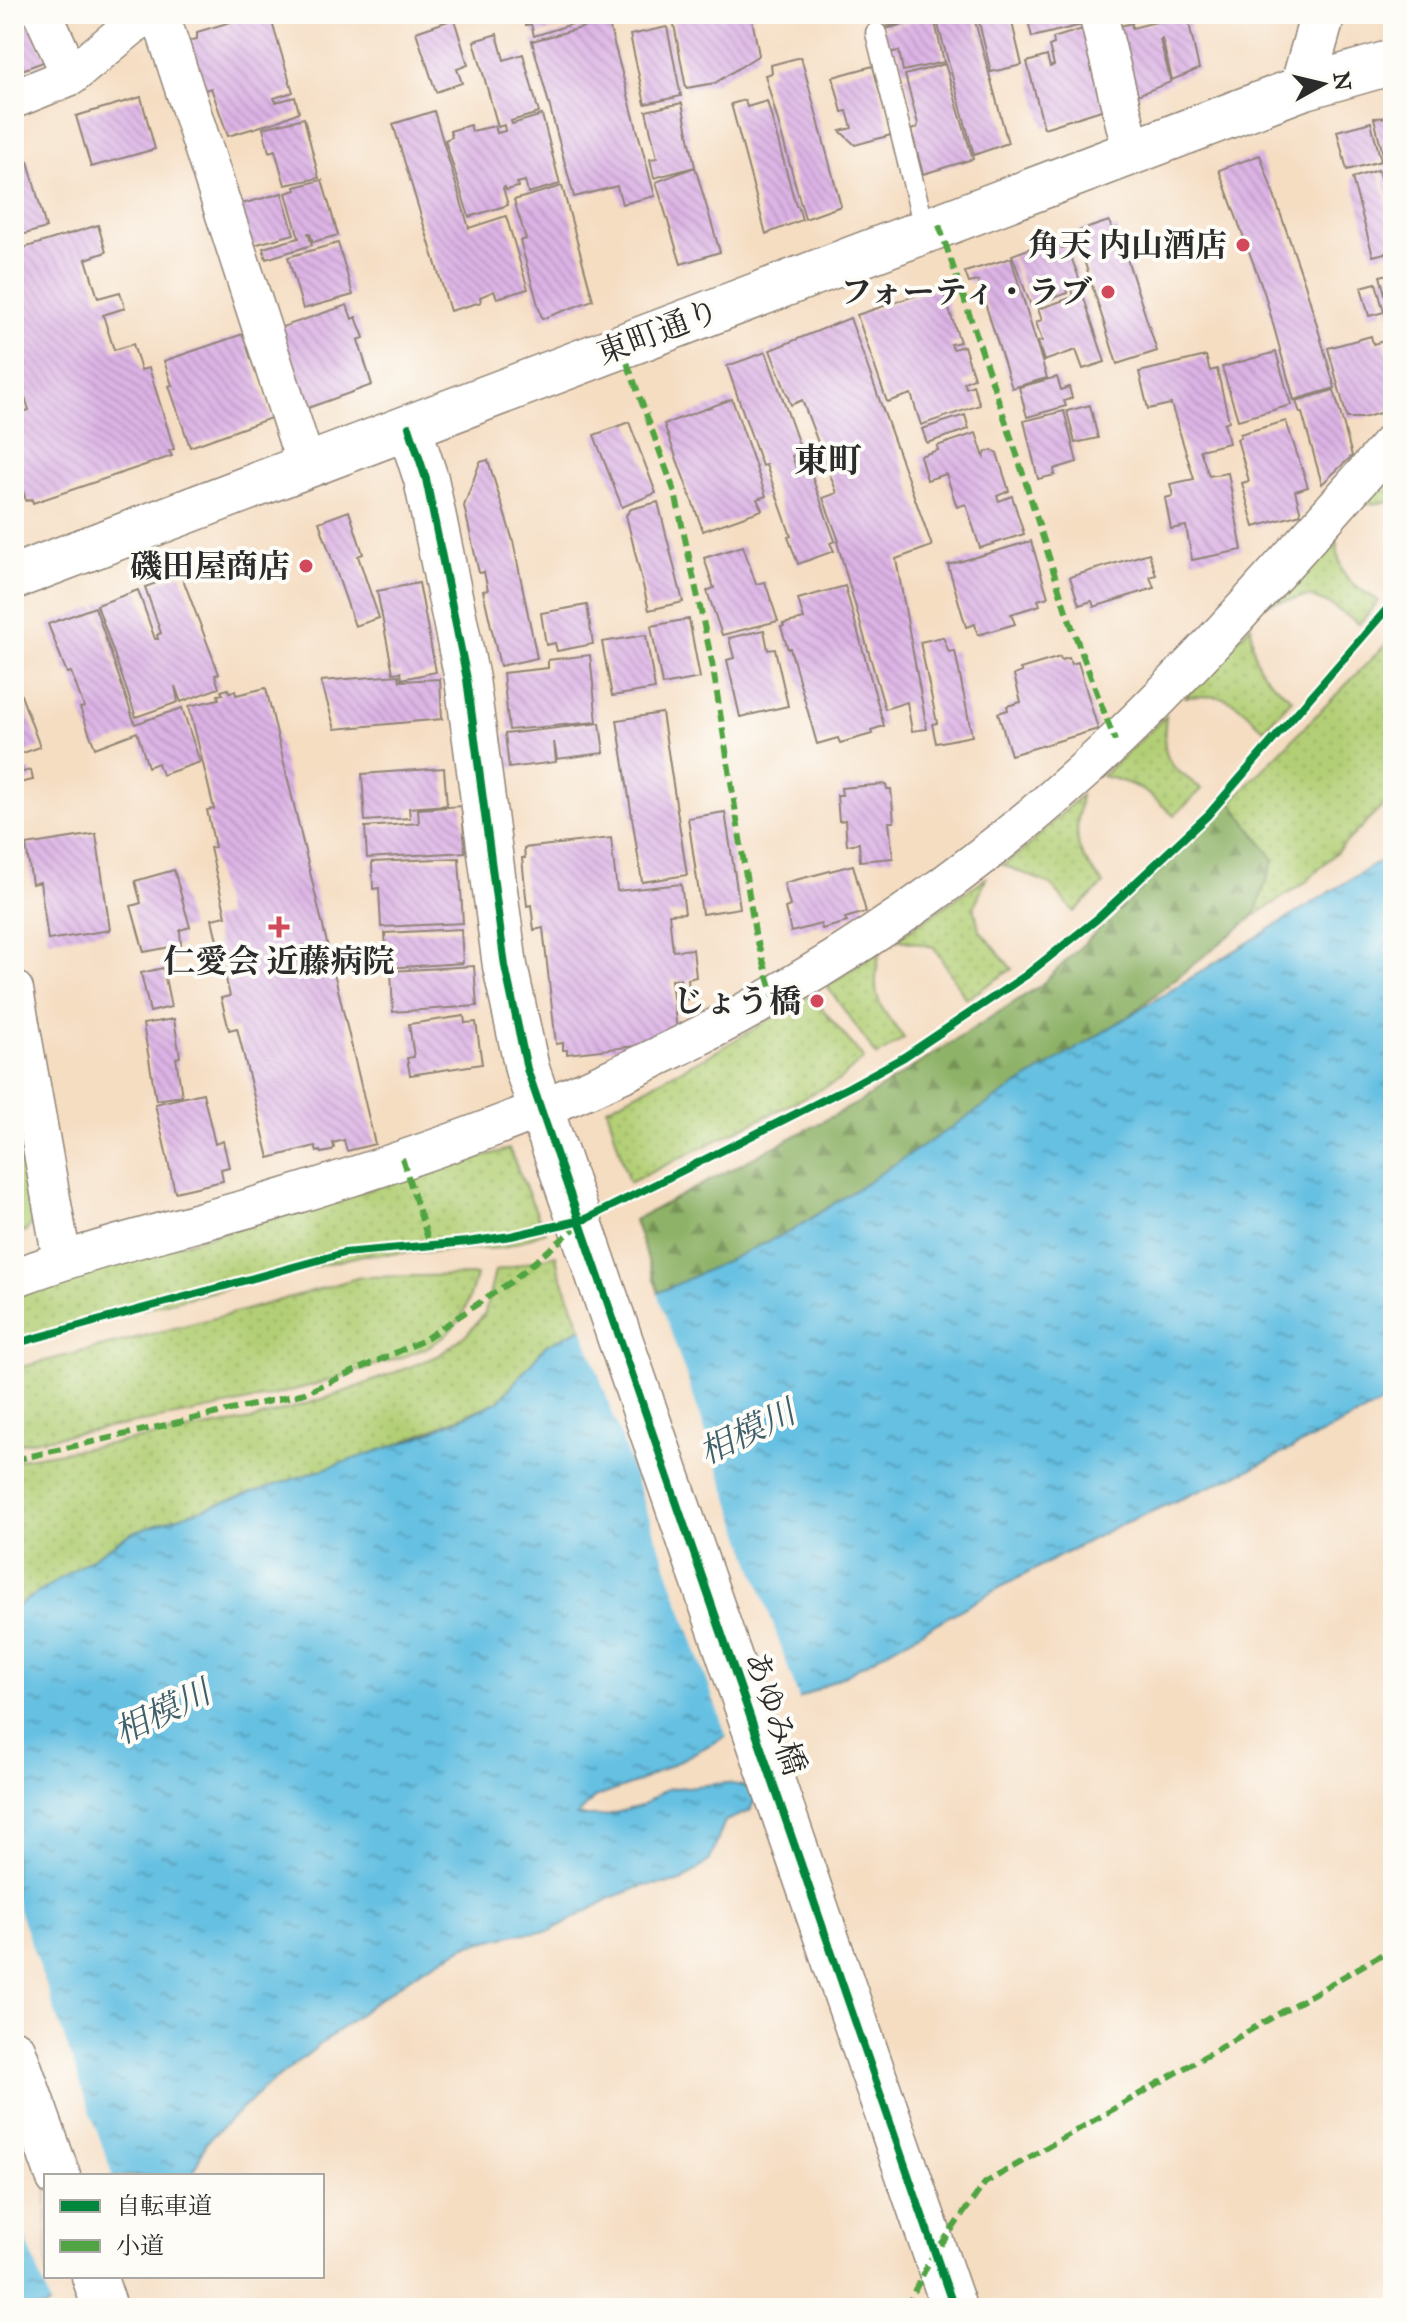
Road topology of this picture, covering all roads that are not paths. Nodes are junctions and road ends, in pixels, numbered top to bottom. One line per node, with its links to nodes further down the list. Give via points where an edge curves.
1 (43, 14): 8 (street)
2 (146, 14): 8 (street)
3 (160, 14): 15 (street)
4 (1098, 14): 11 (street)
5 (1323, 14): 9 (street)
6 (876, 33): 12 (lane)
7 (1393, 62): 9 (street, 東町通り)
8 (71, 76): 10 (street)
9 (1302, 88): 11 (street, 東町通り)
10 (14, 99)
11 (1132, 152): 12 (street, 東町通り)
12 (925, 231): 13 (street, 東町通り)
13 (409, 427): 15 (street, 東町通り); 18 (street, あゆみ橋, via 426,479 467,679 519,1039)
14 (1393, 442): 18 (street, via 1174,683 1060,791 961,872 774,997)
15 (306, 465): 16 (street, 東町通り)
16 (14, 577)
17 (14, 990): 19 (street)
18 (545, 1121): 19 (street); 25 (street, あゆみ橋)
19 (62, 1260): 20 (street)
20 (14, 1278)
21 (14, 2052): 22 (street)
22 (57, 2174)
23 (95, 2278): 24 (street)
24 (105, 2308)
25 (954, 2308)

